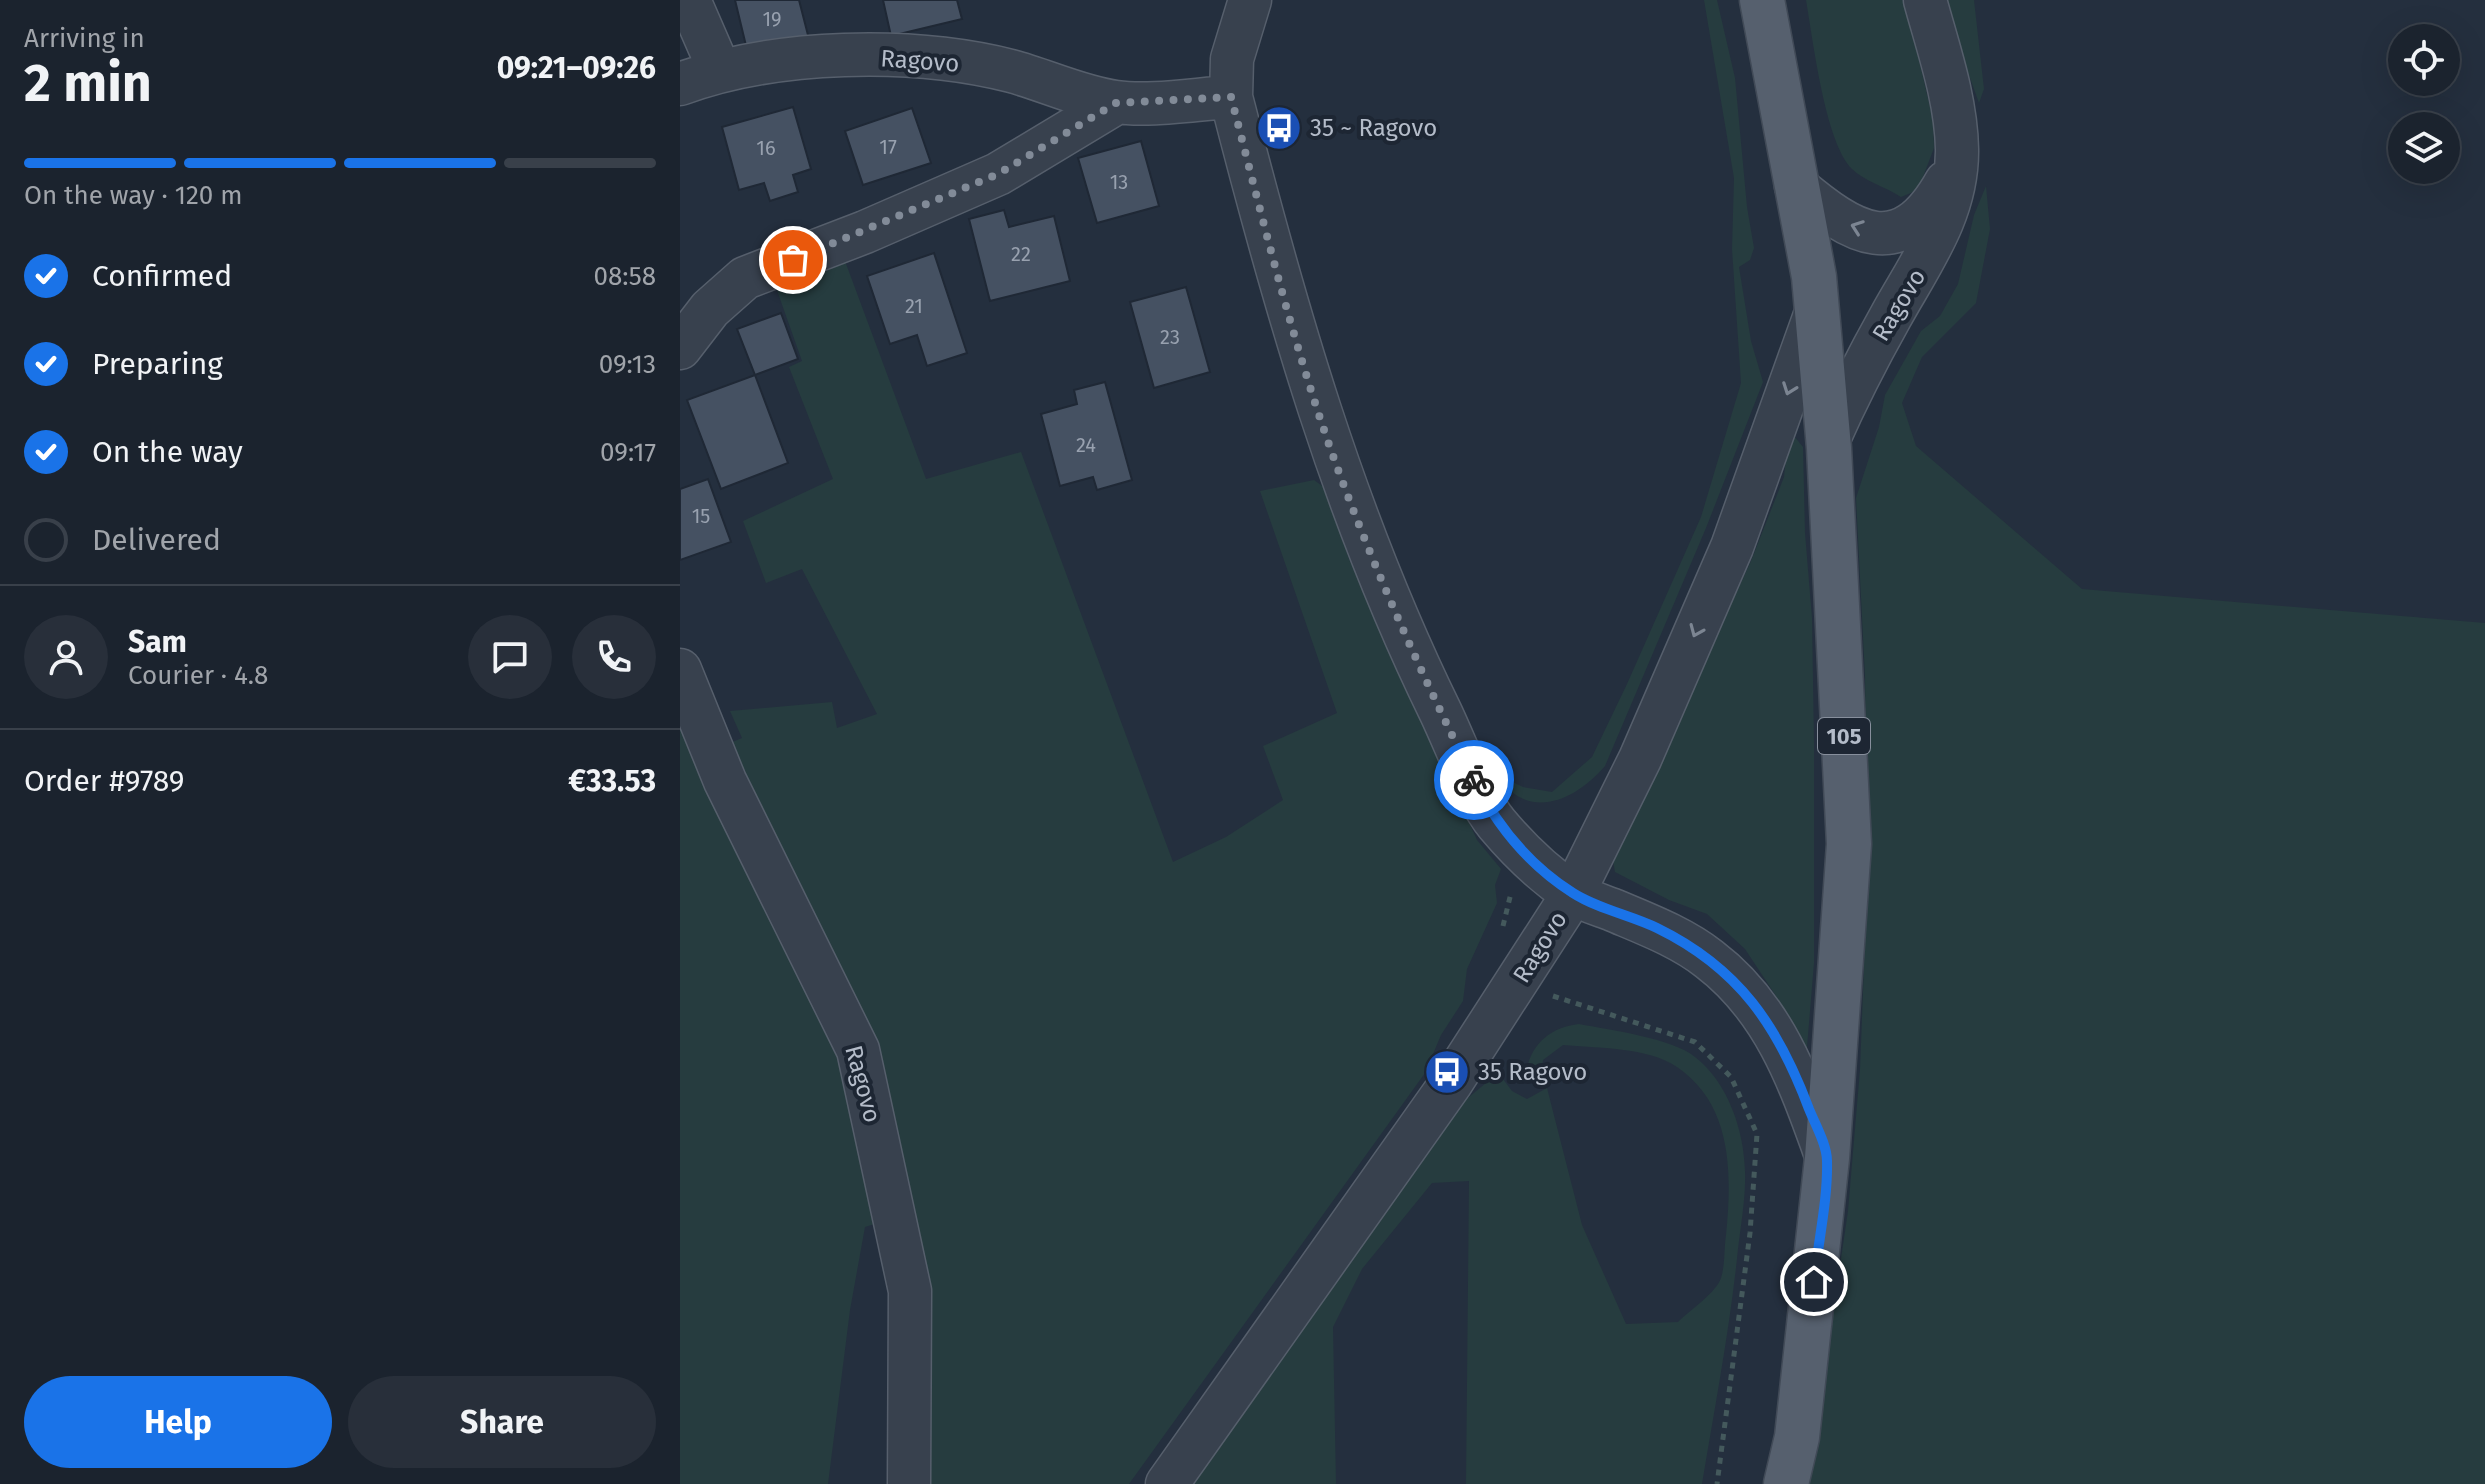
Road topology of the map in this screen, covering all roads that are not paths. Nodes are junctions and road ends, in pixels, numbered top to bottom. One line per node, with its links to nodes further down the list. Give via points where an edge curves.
1 (689, 0): 5 (street)
2 (1250, 0): 7 (street, Ragovo, via 1232,59)
3 (1762, 0): 10 (main road, 105)
4 (1925, 0): 9 (street, Ragovo, via 1952,103)
5 (719, 69): 6 (street, Ragovo); 8 (street, Ragovo, via 812,58 913,56 1008,70)
6 (680, 84)
7 (1231, 97): 8 (street, Ragovo); 15 (street, Ragovo, via 1307,378 1400,626 1494,821)
8 (1116, 103): 12 (street, Ragovo, via 998,174 745,278 710,309)
9 (1956, 164): 10 (street, Ragovo, one-way to 10, via 1933,206 1914,223 1886,235 1835,218); 13 (street, Ragovo, via 1942,227 1851,387)
10 (1796, 186): 11 (main road, 105, via 1814,277)
11 (1815, 315): 13 (main road, 105); 15 (street, one-way to 15, via 1732,547 1640,759)
12 (680, 348)
13 (1828, 441): 16 (main road, 105, via 1849,844)
14 (680, 670): 17 (street, Ragovo, via 725,781 858,1050 910,1291)
15 (1573, 894): 16 (street, via 1657,928 1708,958 1742,988 1773,1027); 18 (street, Ragovo, via 1451,1083)
16 (1827, 1158): 19 (main road, 105, via 1797,1437)
17 (909, 1484)
18 (1167, 1484)
19 (1786, 1484)

